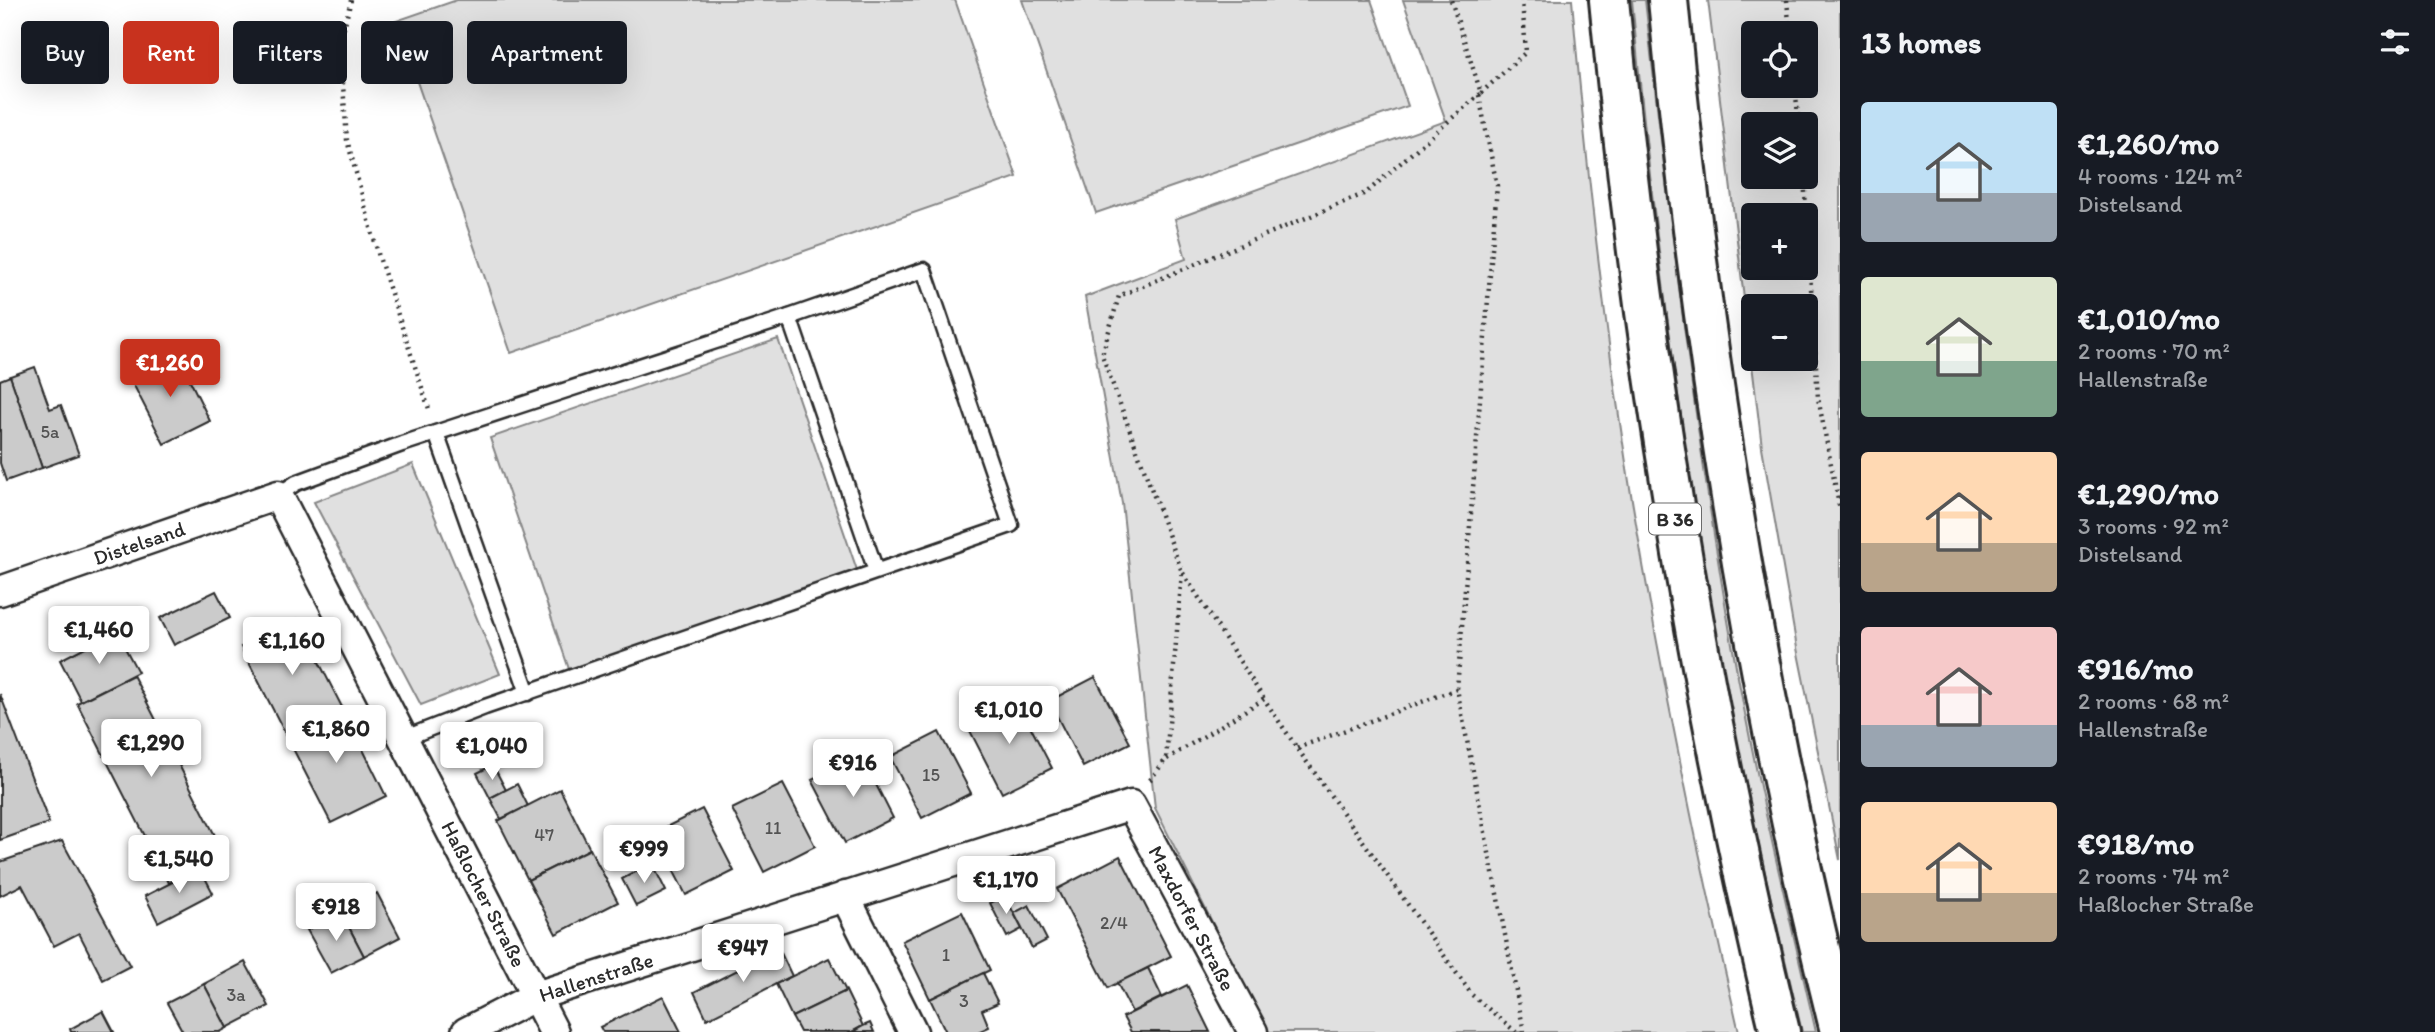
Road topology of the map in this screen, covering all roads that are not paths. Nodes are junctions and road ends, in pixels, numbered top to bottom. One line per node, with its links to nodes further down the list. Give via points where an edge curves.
1 (1609, 0): 18 (highway, B 36, via 1663,447 1724,786)
2 (1668, 0): 13 (highway, B 36, via 1718,417 1736,526 1806,885)
3 (789, 317): 4 (lane); 6 (lane); 6 (lane, via 924,270 1012,525)
4 (436, 433): 5 (lane, via 296,482); 8 (lane)
5 (278, 495): 7 (street, Distelsand); 9 (street, Haßlocher Straße)
6 (876, 571): 8 (lane)
7 (0, 591)
8 (527, 693): 9 (lane)
9 (405, 738): 12 (street, Haßlocher Straße)
10 (1131, 805): 11 (street, Hallenstraße); 17 (street, Maxdorfer Straße)
11 (845, 896): 12 (street, Hallenstraße); 16 (street)
12 (536, 996): 14 (street, Hallenstraße); 15 (street, Haßlocher Straße)
13 (1840, 1031)
14 (466, 1032)
15 (554, 1032)
16 (913, 1032)
17 (1254, 1032)
18 (1780, 1032)

